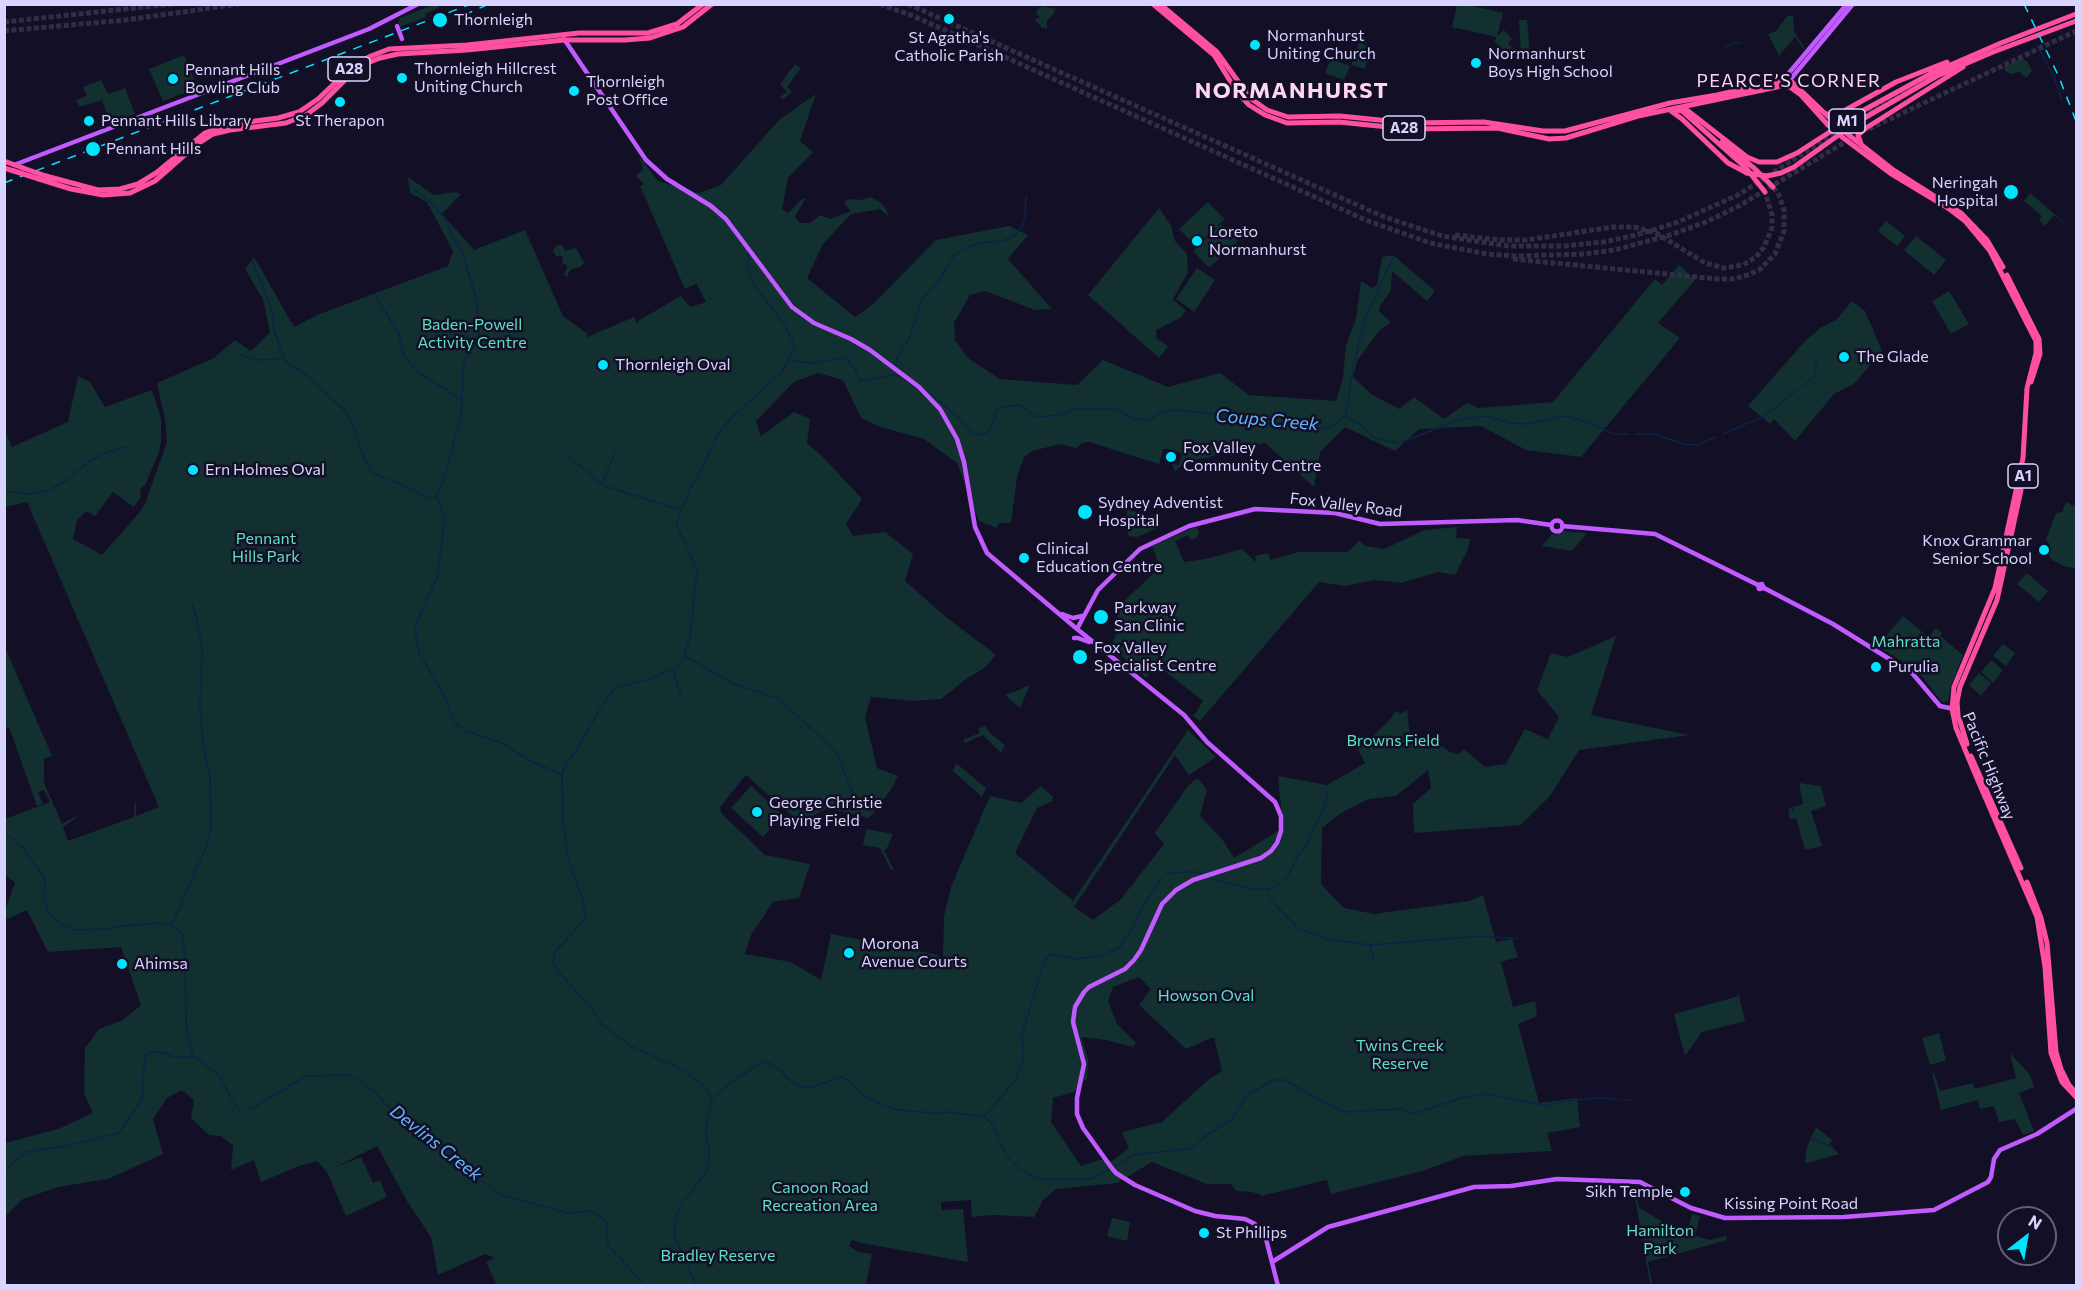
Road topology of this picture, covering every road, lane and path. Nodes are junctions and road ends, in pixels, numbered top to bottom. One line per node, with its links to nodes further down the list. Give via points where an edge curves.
1 (418, 4): 9 (main road)
2 (703, 4): 11 (highway, A28, via 684,20 656,31)
3 (712, 4): 11 (highway, A28, via 683,27 658,36 625,40)
4 (1153, 4): 22 (highway, A28, via 1214,55 1249,105 1287,123 1340,122 1408,129 1497,128 1556,139)
5 (1160, 4): 20 (highway, A28, via 1217,52 1250,98 1282,116 1340,116 1409,123 1484,122 1550,132 1654,106)
6 (1847, 4): 17 (main road)
7 (1853, 4): 15 (main road)
8 (2076, 14): 12 (highway, M1)
9 (393, 16): 13 (main road, bridge); 29 (main road, via 369,29)
10 (2076, 21): 16 (highway, M1)
11 (563, 37): 13 (highway, A28); 14 (highway, A28); 36 (main road, via 646,160 726,219 792,307 814,323 870,350 934,402 960,447 982,547)
12 (2001, 43): 23 (highway, M1, via 1896,82); 24 (highway, M1, via 1901,89 1777,162 1751,159)
13 (405, 48): 14 (highway); 33 (highway, A28, bridge, via 363,60 299,112 212,129 135,185 98,190)
14 (422, 53): 32 (highway, A28, bridge, via 390,55 365,64 316,108 297,119 213,134 155,181 130,193 103,195 71,189)
15 (1806, 60): 17 (main road); 18 (main road, via 1797,75)
16 (1972, 61): 22 (highway, M1, bridge, via 1885,104 1794,167 1767,176 1747,173 1728,163 1676,113); 26 (highway, M1)
17 (1786, 80): 18 (highway, Pacific Highway); 18 (highway); 19 (highway, A28); 20 (highway, A28)
18 (1800, 92): 21 (highway, Pacific Highway); 25 (highway, Pacific Highway)
19 (1708, 101): 20 (highway, A28); 24 (highway, via 1697,109)
20 (1682, 106): 22 (highway, A28); 24 (highway, M1); 35 (highway, via 1746,168)
21 (1821, 110): 23 (highway, M1, via 1830,115); 25 (highway, Pacific Highway)
22 (1664, 111)
23 (1842, 112): 25 (highway, M1)
24 (1700, 121): 34 (highway)
25 (1835, 124): 27 (highway, M1, bridge); 27 (highway, Pacific Highway, bridge)
26 (1867, 127): 27 (highway, M1); 28 (highway, M1, via 1858,135)
27 (1846, 135): 28 (highway, Pacific Highway); 41 (highway, Pacific Highway / A1, via 1898,178 1965,221 1994,258 2036,341 2027,388 2023,458 1998,577 1954,687)
28 (1862, 146): 41 (highway, Pacific Highway / A1, via 1974,225 1993,249 2040,344 2030,388 2027,459 1997,600 1962,680)
29 (46, 153): 31 (main road); 32 (main road)
30 (4, 161): 32 (highway, A28)
31 (30, 163): 32 (main road); 33 (main road, bridge)
32 (14, 168): 33 (highway, A28, bridge)
33 (33, 171)
34 (1773, 187)
35 (1764, 192)
36 (1054, 610): 37 (main road, via 1072,618); 38 (main road)
37 (1084, 614): 38 (main road, Fox Valley Road); 41 (main road, Fox Valley Road, via 1098,590 1140,549 1190,526 1255,509 1335,513 1380,524 1517,520 1551,525 1557,531 1562,526 1654,534 1833,624 1912,673 1940,706)
38 (1077, 629): 40 (main road)
39 (1074, 638): 40 (main road, via 1085,639)
40 (1102, 650): 44 (main road, via 1184,715 1207,742 1270,796 1281,816 1281,831 1274,847 1261,858 1193,880 1176,890 1162,904 1134,960 1089,987 1079,998 1073,1022 1084,1064 1077,1114 1116,1173 1201,1213 1253,1223 1263,1233)
41 (1954, 709): 42 (highway, Pacific Highway / A1, via 1956,728 2037,917 2045,967 2050,1053 2062,1082)
42 (2076, 1095)
43 (2076, 1109): 44 (main road, Kissing Point Road, via 2037,1134 2000,1150 1988,1182 1934,1210 1834,1218 1725,1218 1691,1208 1640,1182 1557,1179 1474,1187 1328,1227)
44 (1272, 1262): 45 (main road)
45 (1278, 1286)

